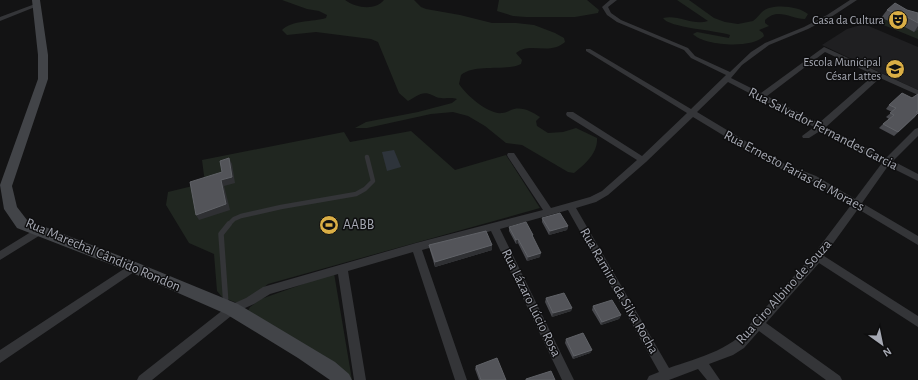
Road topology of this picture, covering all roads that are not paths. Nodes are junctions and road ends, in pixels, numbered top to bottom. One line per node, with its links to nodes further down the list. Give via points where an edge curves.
1 (614, 0): 7 (street, Rua Salvador Fernandes Garcia, via 605,7 609,14 619,21 686,49 693,57)
2 (854, 0): 7 (street, via 818,22 753,53)
3 (36, 3): 4 (street); 24 (street, Rua Marechal Cândido Rondon, via 43,54 43,79 6,186 11,209 22,224)
4 (0, 19)
5 (588, 50): 10 (street, Rua Ernesto Farias de Moraes)
6 (879, 75): 8 (street); 9 (street, via 824,49); 12 (street)
7 (729, 77): 9 (street, Rua Salvador Fernandes Garcia); 10 (street)
8 (918, 93)
9 (761, 97): 12 (street, Rua Salvador Fernandes Garcia)
10 (691, 113): 17 (street); 20 (street, Rua Ernesto Farias de Moraes, via 777,164 813,178)
11 (570, 114): 17 (street)
12 (819, 128): 14 (street); 18 (street, Rua Salvador Fernandes Garcia)
13 (918, 132): 18 (street, Rua Ciro Albino de Souza)
14 (806, 136)
15 (511, 155): 22 (street)
16 (367, 157): 31 (lane, via 373,181 356,194 281,206 241,216 225,227 221,234)
17 (643, 160): 21 (street, via 605,193)
18 (887, 162): 19 (street, Rua Salvador Fernandes Garcia); 20 (street, Rua Ciro Albino de Souza)
19 (918, 178)
20 (857, 204): 25 (street, Rua Ernesto Farias de Moraes); 28 (street, Rua Ciro Albino de Souza)
21 (571, 207): 22 (street); 36 (street, Rua Ramiro da Silva Rocha)
22 (549, 212): 23 (street)
23 (494, 226): 26 (street); 41 (street, Rua Lázaro Lúcio Rosa)
24 (39, 231): 27 (street); 29 (street, Rua Marechal Cândido Rondon)
25 (918, 241)
26 (416, 246): 30 (street); 40 (street)
27 (0, 256)
28 (818, 257): 32 (street); 33 (street, Rua Ciro Albino de Souza)
29 (133, 267): 31 (street, Rua Marechal Cândido Rondon); 34 (street)
30 (342, 268): 31 (street, via 267,290 250,301); 39 (street)
31 (229, 308): 37 (street); 38 (street, Rua Marechal Cândido Rondon, via 304,352)
32 (918, 322)
33 (757, 323): 35 (street, Rua Ciro Albino de Souza, via 740,344); 44 (street)
34 (0, 356)
35 (701, 363): 36 (street, Rua Ciro Albino de Souza); 43 (street)
36 (667, 375): 42 (street, Rua Ciro Albino de Souza)
37 (143, 380)
38 (343, 380)
39 (360, 380)
40 (461, 380)
41 (568, 380)
42 (653, 380)
43 (714, 380)
44 (836, 380)

